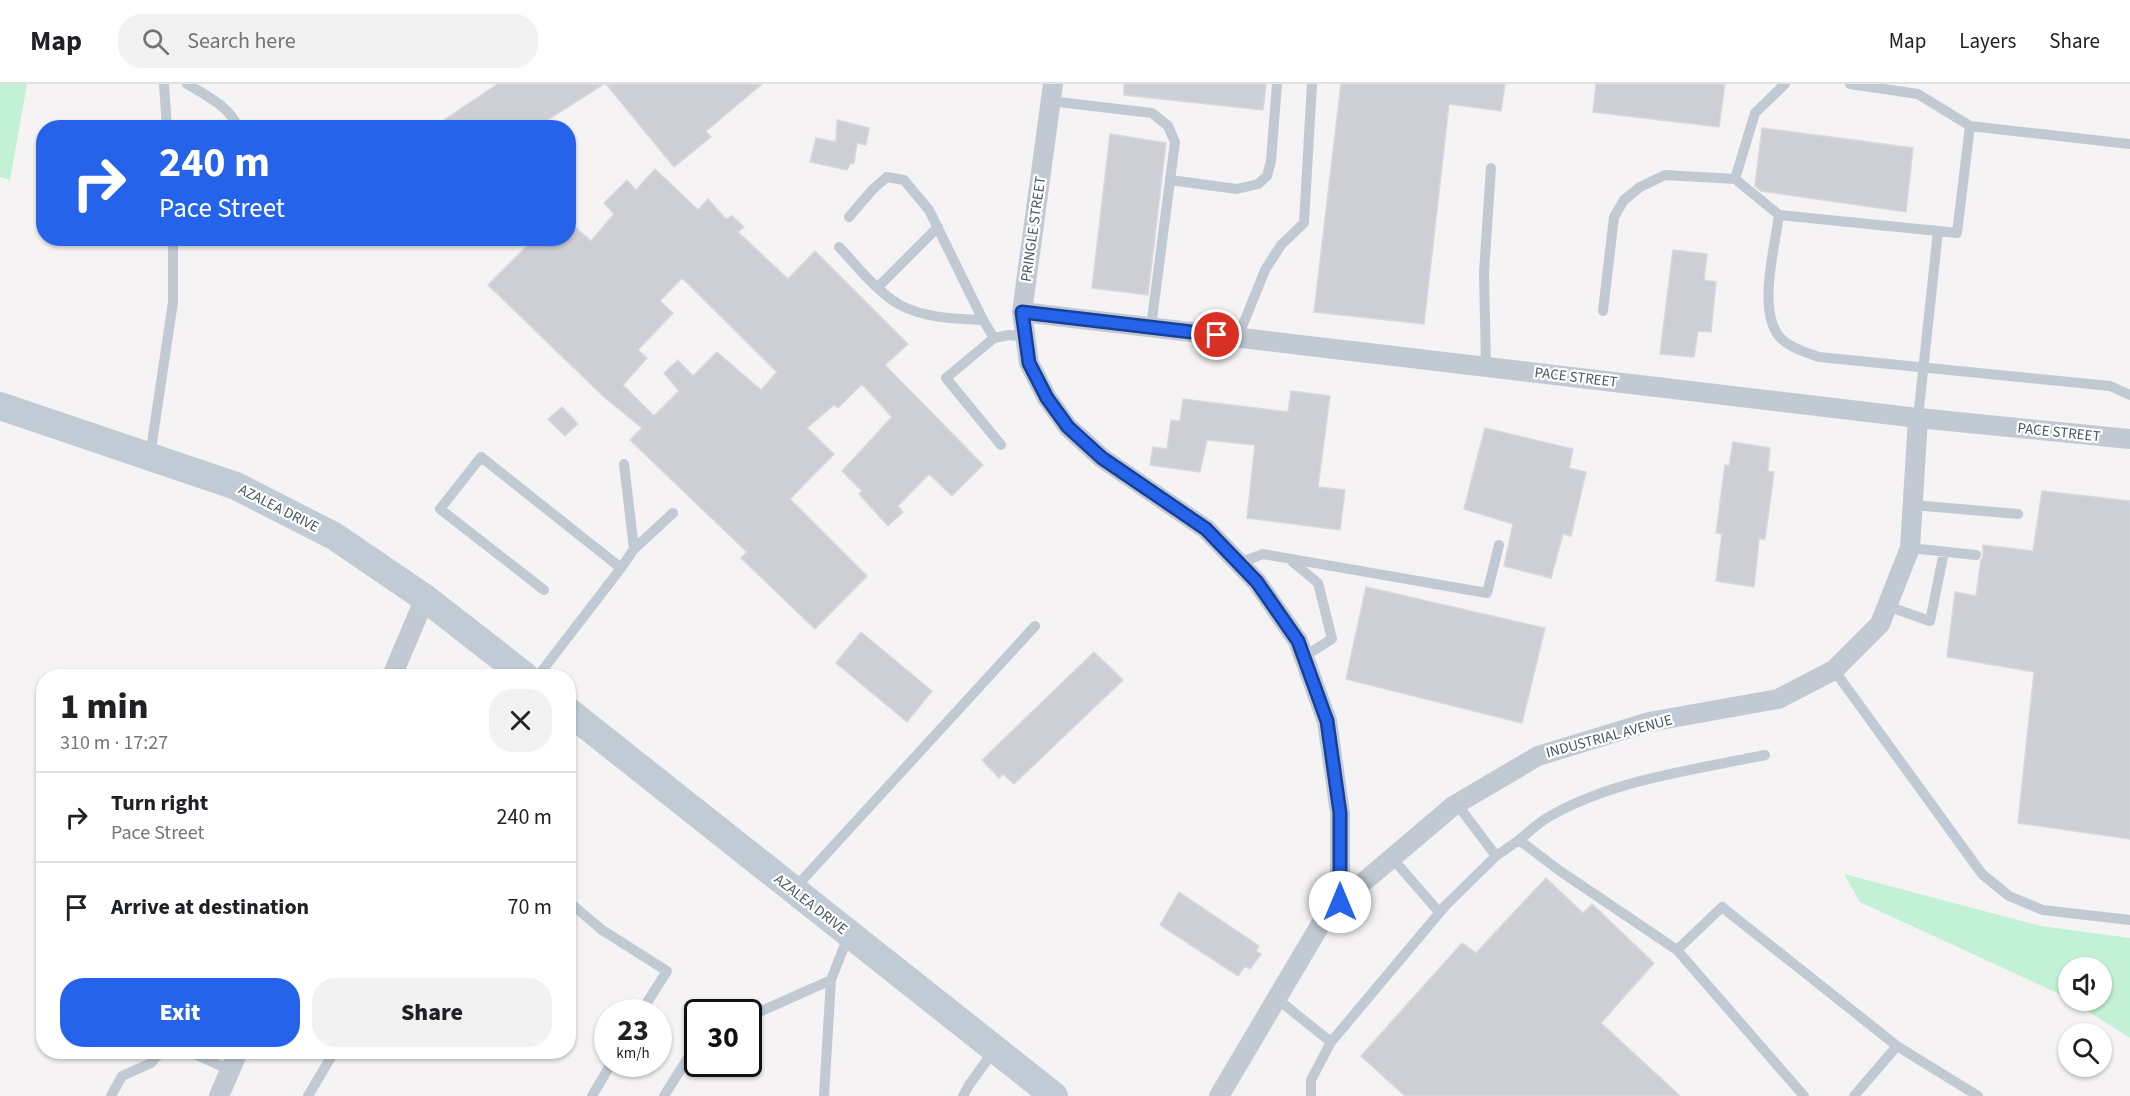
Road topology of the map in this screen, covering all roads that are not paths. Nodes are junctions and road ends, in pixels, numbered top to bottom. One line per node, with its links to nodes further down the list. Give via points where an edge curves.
1 (164, 84): 8 (lane)
2 (187, 84): 9 (lane)
3 (1277, 84): 13 (lane, via 1267,176 1258,184 1236,189)
4 (1312, 84): 28 (lane, via 1304,223 1281,245 1264,270)
5 (1785, 84): 14 (lane, via 1755,113)
6 (1850, 84): 10 (lane, via 1918,94)
7 (1052, 92): 13 (lane, via 1152,112 1168,126 1175,142); 23 (street, PRINGLE STREET)
8 (166, 120)
9 (236, 120)
10 (1970, 126): 11 (lane); 18 (lane, via 1957,233)
11 (2130, 144)
12 (1491, 168): 29 (lane, via 1484,272)
13 (1170, 180): 25 (lane)
14 (1734, 180): 15 (lane); 22 (lane, via 1665,174 1624,200 1614,217)
15 (1779, 215): 18 (lane); 30 (lane, via 1768,287 1770,321 1779,337 1798,350 1819,357)
16 (849, 217): 17 (lane, via 887,177 904,180)
17 (938, 227): 21 (lane); 24 (lane)
18 (1938, 231): 30 (lane)
19 (173, 246): 36 (lane, via 173,302)
20 (839, 247): 21 (lane)
21 (878, 287): 24 (lane, via 914,311)
22 (1603, 311)
23 (1022, 312): 25 (street, PACE STREET); 26 (street, PRINGLE STREET)
24 (983, 320): 27 (lane)
25 (1151, 327): 28 (street, PACE STREET)
26 (1025, 337): 27 (lane); 47 (street, PRINGLE STREET, via 1029,363 1068,427 1102,458 1206,529)
27 (994, 338): 35 (lane, via 946,378)
28 (1238, 338): 29 (street, PACE STREET)
29 (1486, 367): 33 (street, PACE STREET)
30 (1923, 367): 31 (lane, via 2110,386); 33 (lane)
31 (2130, 395)
32 (0, 406): 36 (street, AZALEA DRIVE)
33 (1918, 418): 34 (street, PACE STREET); 38 (street, INDUSTRIAL AVENUE)
34 (2130, 439)
35 (1001, 445)
36 (150, 456): 50 (street, AZALEA DRIVE, via 236,486 334,536)
37 (624, 464): 43 (lane)
38 (1913, 505): 40 (lane); 42 (street, INDUSTRIAL AVENUE)
39 (673, 513): 43 (lane)
40 (2018, 514)
41 (1499, 545): 46 (lane, via 1487,593)
42 (1910, 548): 44 (lane); 51 (street, INDUSTRIAL AVENUE)
43 (634, 549): 48 (lane)
44 (1944, 552): 45 (lane); 51 (lane, via 1930,621)
45 (1976, 555)
46 (1289, 558): 47 (lane, via 1263,554); 53 (lane, via 1318,583 1332,639)
47 (1239, 563): 53 (street, PRINGLE STREET, via 1298,641)
48 (621, 568): 49 (lane, via 480,457 440,509); 56 (lane)
49 (544, 590)
50 (425, 598): 54 (street); 55 (street, AZALEA DRIVE)
51 (1887, 606): 57 (street, INDUSTRIAL AVENUE, via 1880,624)
52 (1035, 626): 64 (lane)
53 (1303, 657): 65 (street, PRINGLE STREET, via 1327,721 1340,813)
54 (395, 669)
55 (516, 669)
56 (543, 669)
57 (1834, 670): 60 (street, INDUSTRIAL AVENUE, via 1778,699 1649,722 1538,756); 68 (lane, via 1982,874 2009,896 2043,910)
58 (576, 717): 64 (street, AZALEA DRIVE)
59 (1765, 755): 61 (lane, via 1600,792 1550,815)
60 (1457, 804): 62 (lane); 63 (street, INDUSTRIAL AVENUE)
61 (1518, 840): 62 (lane); 70 (lane)
62 (1496, 856): 67 (lane)
63 (1392, 858): 65 (street, INDUSTRIAL AVENUE); 67 (lane)
64 (793, 890): 69 (street, AZALEA DRIVE)
65 (1340, 902): 72 (street, INDUSTRIAL AVENUE, via 1325,918)
66 (576, 908): 73 (lane, via 668,971)
67 (1439, 912): 75 (lane)
68 (2130, 920)
69 (849, 934): 71 (lane); 77 (street, AZALEA DRIVE)
70 (1677, 950): 76 (lane, via 1722,906); 95 (lane)
71 (831, 980): 74 (lane); 90 (lane)
72 (1276, 998): 75 (lane); 93 (street, INDUSTRIAL AVENUE)
73 (649, 999)
74 (762, 1011)
75 (1331, 1042): 94 (lane, via 1311,1080)
76 (1897, 1046): 96 (lane); 97 (lane)
77 (995, 1049): 91 (lane); 92 (street, AZALEA DRIVE)
78 (155, 1059): 85 (lane, via 122,1076)
79 (206, 1059): 83 (lane)
80 (235, 1059): 83 (street)
81 (330, 1059): 87 (lane)
82 (684, 1064): 89 (lane)
83 (230, 1070): 86 (street)
84 (603, 1077): 88 (lane)
85 (111, 1096)
86 (219, 1096)
87 (308, 1096)
88 (592, 1096)
89 (664, 1096)
90 (824, 1096)
91 (963, 1096)
92 (1054, 1096)
93 (1219, 1096)
94 (1311, 1096)
95 (1804, 1096)
96 (1854, 1096)
97 (1978, 1096)

